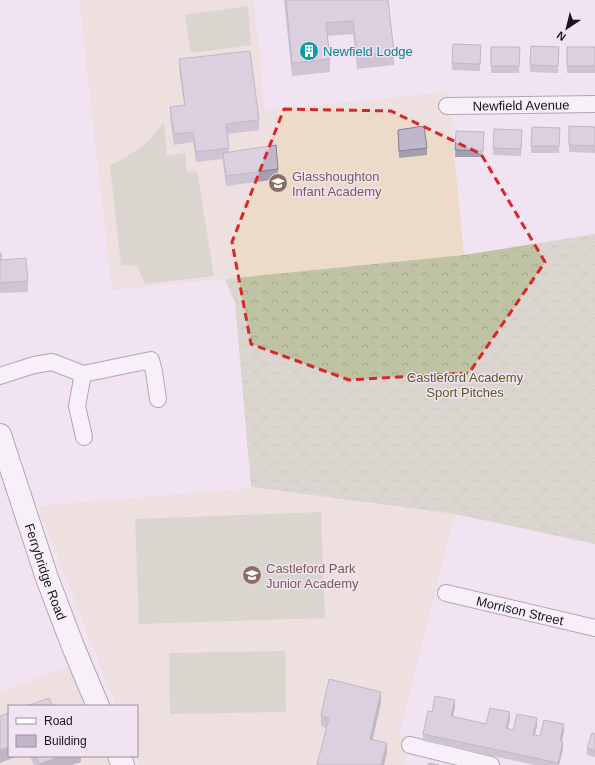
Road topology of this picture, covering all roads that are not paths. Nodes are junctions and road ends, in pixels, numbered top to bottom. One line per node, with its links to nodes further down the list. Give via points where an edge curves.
1 (595, 104): 2 (street, Newfield Avenue)
2 (447, 106)
3 (82, 374): 4 (street, via 52,362); 5 (street, via 151,360); 7 (street, via 77,406)
4 (0, 376)
5 (158, 399)
6 (0, 435): 10 (street, Ferrybridge Road, via 47,578)
7 (84, 437)
8 (446, 593): 9 (street, Morrison Street)
9 (595, 628)
10 (98, 705)
11 (410, 745): 12 (street)
12 (491, 765)

